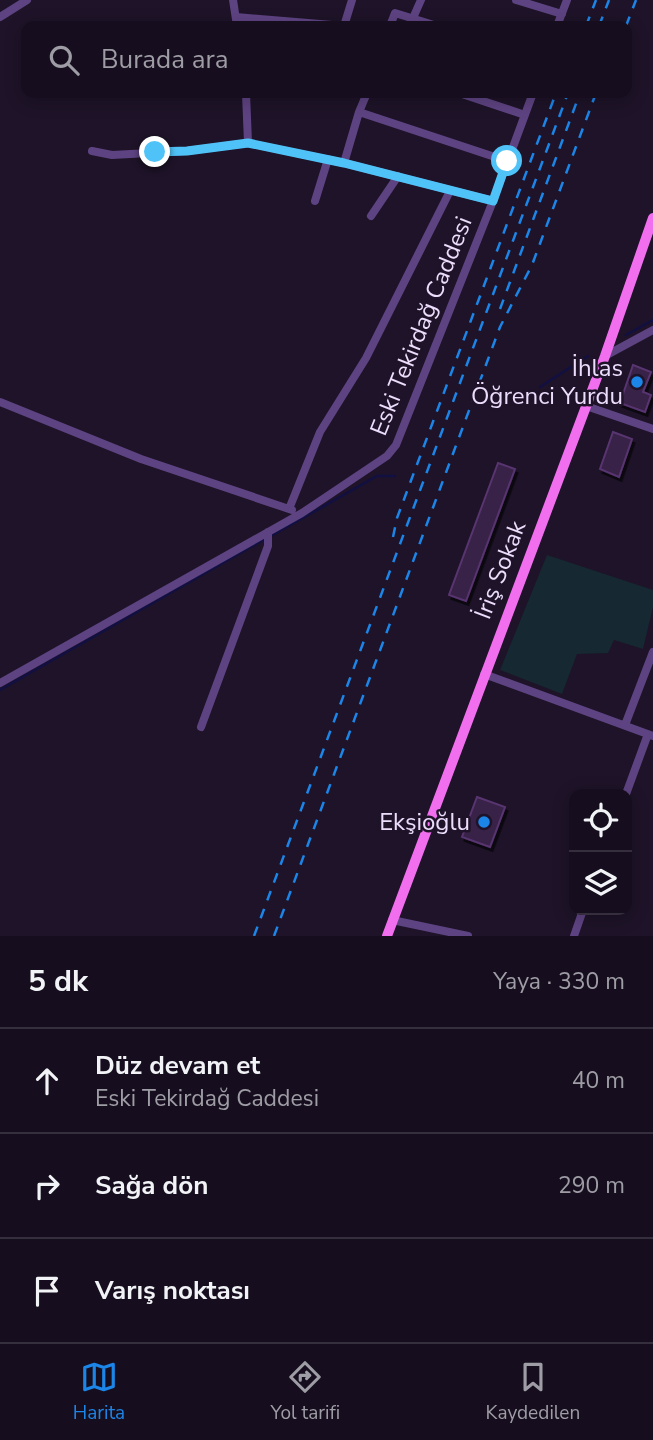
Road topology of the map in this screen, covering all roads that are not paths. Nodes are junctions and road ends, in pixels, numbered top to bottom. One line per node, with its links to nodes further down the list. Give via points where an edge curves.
1 (27, 0): 8 (street)
2 (233, 0): 10 (street)
3 (352, 0): 11 (street)
4 (421, 0): 9 (street)
5 (516, 0): 7 (street)
6 (567, 0): 7 (street)
7 (562, 14): 14 (street)
8 (0, 18)
9 (413, 18): 12 (street, via 395,13); 13 (street)
10 (237, 21)
11 (346, 21)
12 (392, 21)
13 (422, 21)
14 (559, 21)
15 (246, 98): 21 (street)
16 (365, 98): 19 (street)
17 (474, 98): 20 (street)
18 (531, 98): 20 (street, Eski Tekirdağ Caddesi)
19 (359, 112): 24 (street); 25 (street)
20 (525, 115): 24 (street, Eski Tekirdağ Caddesi)
21 (248, 143): 22 (street, via 112,155); 23 (street)
22 (92, 151)
23 (328, 159): 25 (street); 28 (street)
24 (507, 161): 29 (street, Eski Tekirdağ Caddesi)
25 (344, 163): 26 (street)
26 (398, 176): 27 (street); 30 (street)
27 (450, 191): 29 (street); 37 (street, via 366,358 320,432)
28 (315, 201)
29 (493, 201): 38 (street, Eski Tekirdağ Caddesi, via 397,445)
30 (371, 216)
31 (653, 218): 33 (main road, İriş Sokak)
32 (653, 330): 33 (street)
33 (605, 356): 35 (main road, İriş Sokak)
34 (0, 402): 37 (street, via 141,459)
35 (586, 405): 36 (street); 41 (main road, İriş Sokak)
36 (653, 429)
37 (289, 509): 38 (street)
38 (302, 513): 39 (street)
39 (268, 534): 42 (street); 44 (street, via 252,592)
40 (653, 652): 43 (street)
41 (484, 674): 43 (street); 48 (main road, İriş Sokak)
42 (0, 683)
43 (625, 725): 45 (street)
44 (201, 727)
45 (651, 735): 46 (street)
46 (628, 789)
47 (581, 915): 51 (street)
48 (392, 920): 49 (main road, İriş Sokak); 50 (street)
49 (387, 936)
50 (468, 936)
51 (574, 936)

